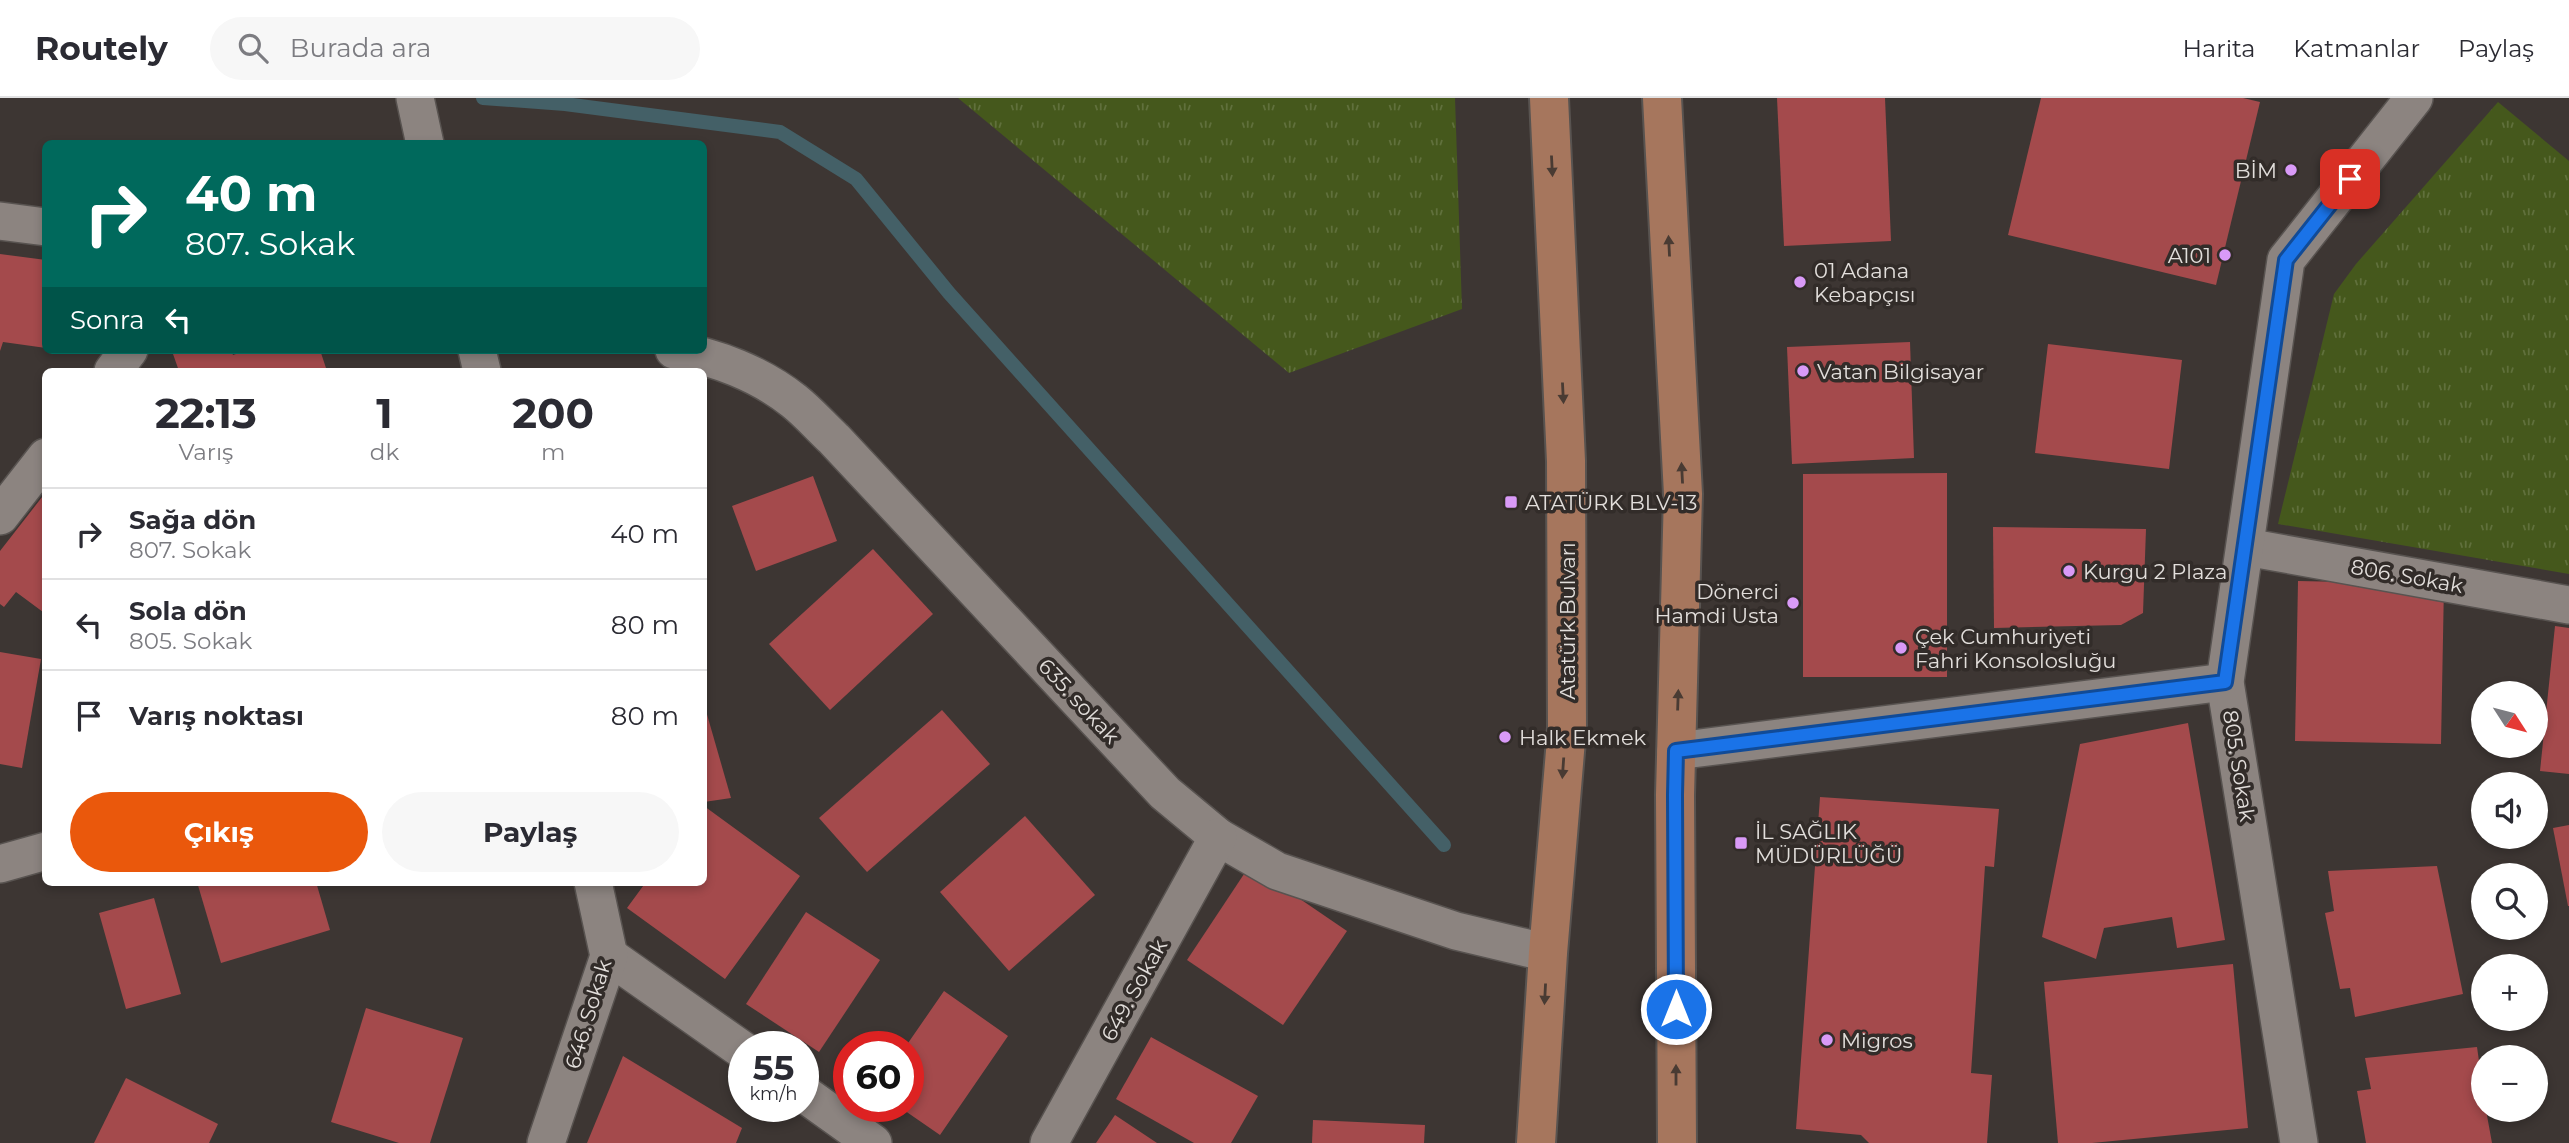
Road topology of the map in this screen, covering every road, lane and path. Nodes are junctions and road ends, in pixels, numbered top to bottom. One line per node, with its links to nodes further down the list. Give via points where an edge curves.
1 (415, 98): 5 (street)
2 (1549, 98): 21 (main road, Atatürk Bulvarı, one-way to 21, via 1566,461 1567,728)
3 (1662, 98): 16 (main road, one-way to 3, via 1683,494)
4 (2414, 98): 13 (street, 805. Sokak, via 2286,260)
5 (424, 140)
6 (0, 222): 7 (street)
7 (42, 227)
8 (126, 354): 10 (street)
9 (701, 354): 17 (street, 635. sokak, via 748,373 794,401 1165,793)
10 (115, 368)
11 (42, 462): 12 (street)
12 (0, 516)
13 (2246, 547): 14 (street, 806. Sokak); 15 (street, 805. Sokak)
14 (2569, 605)
15 (2225, 682): 16 (street); 30 (street, 805. Sokak)
16 (1676, 751): 29 (main road, one-way to 16)
17 (1218, 837): 21 (street, 635. sokak, via 1277,872 1456,931); 27 (street, 649. Sokak)
18 (42, 852): 19 (street)
19 (0, 864)
20 (594, 886): 22 (street, 646. Sokak)
21 (1548, 953): 28 (main road, Atatürk Bulvarı, one-way to 28)
22 (609, 956): 23 (street); 25 (street, 646. Sokak)
23 (728, 1040)
24 (819, 1104): 26 (street)
25 (546, 1143)
26 (873, 1143)
27 (1049, 1143)
28 (1536, 1143)
29 (1677, 1143)
30 (2299, 1143)

